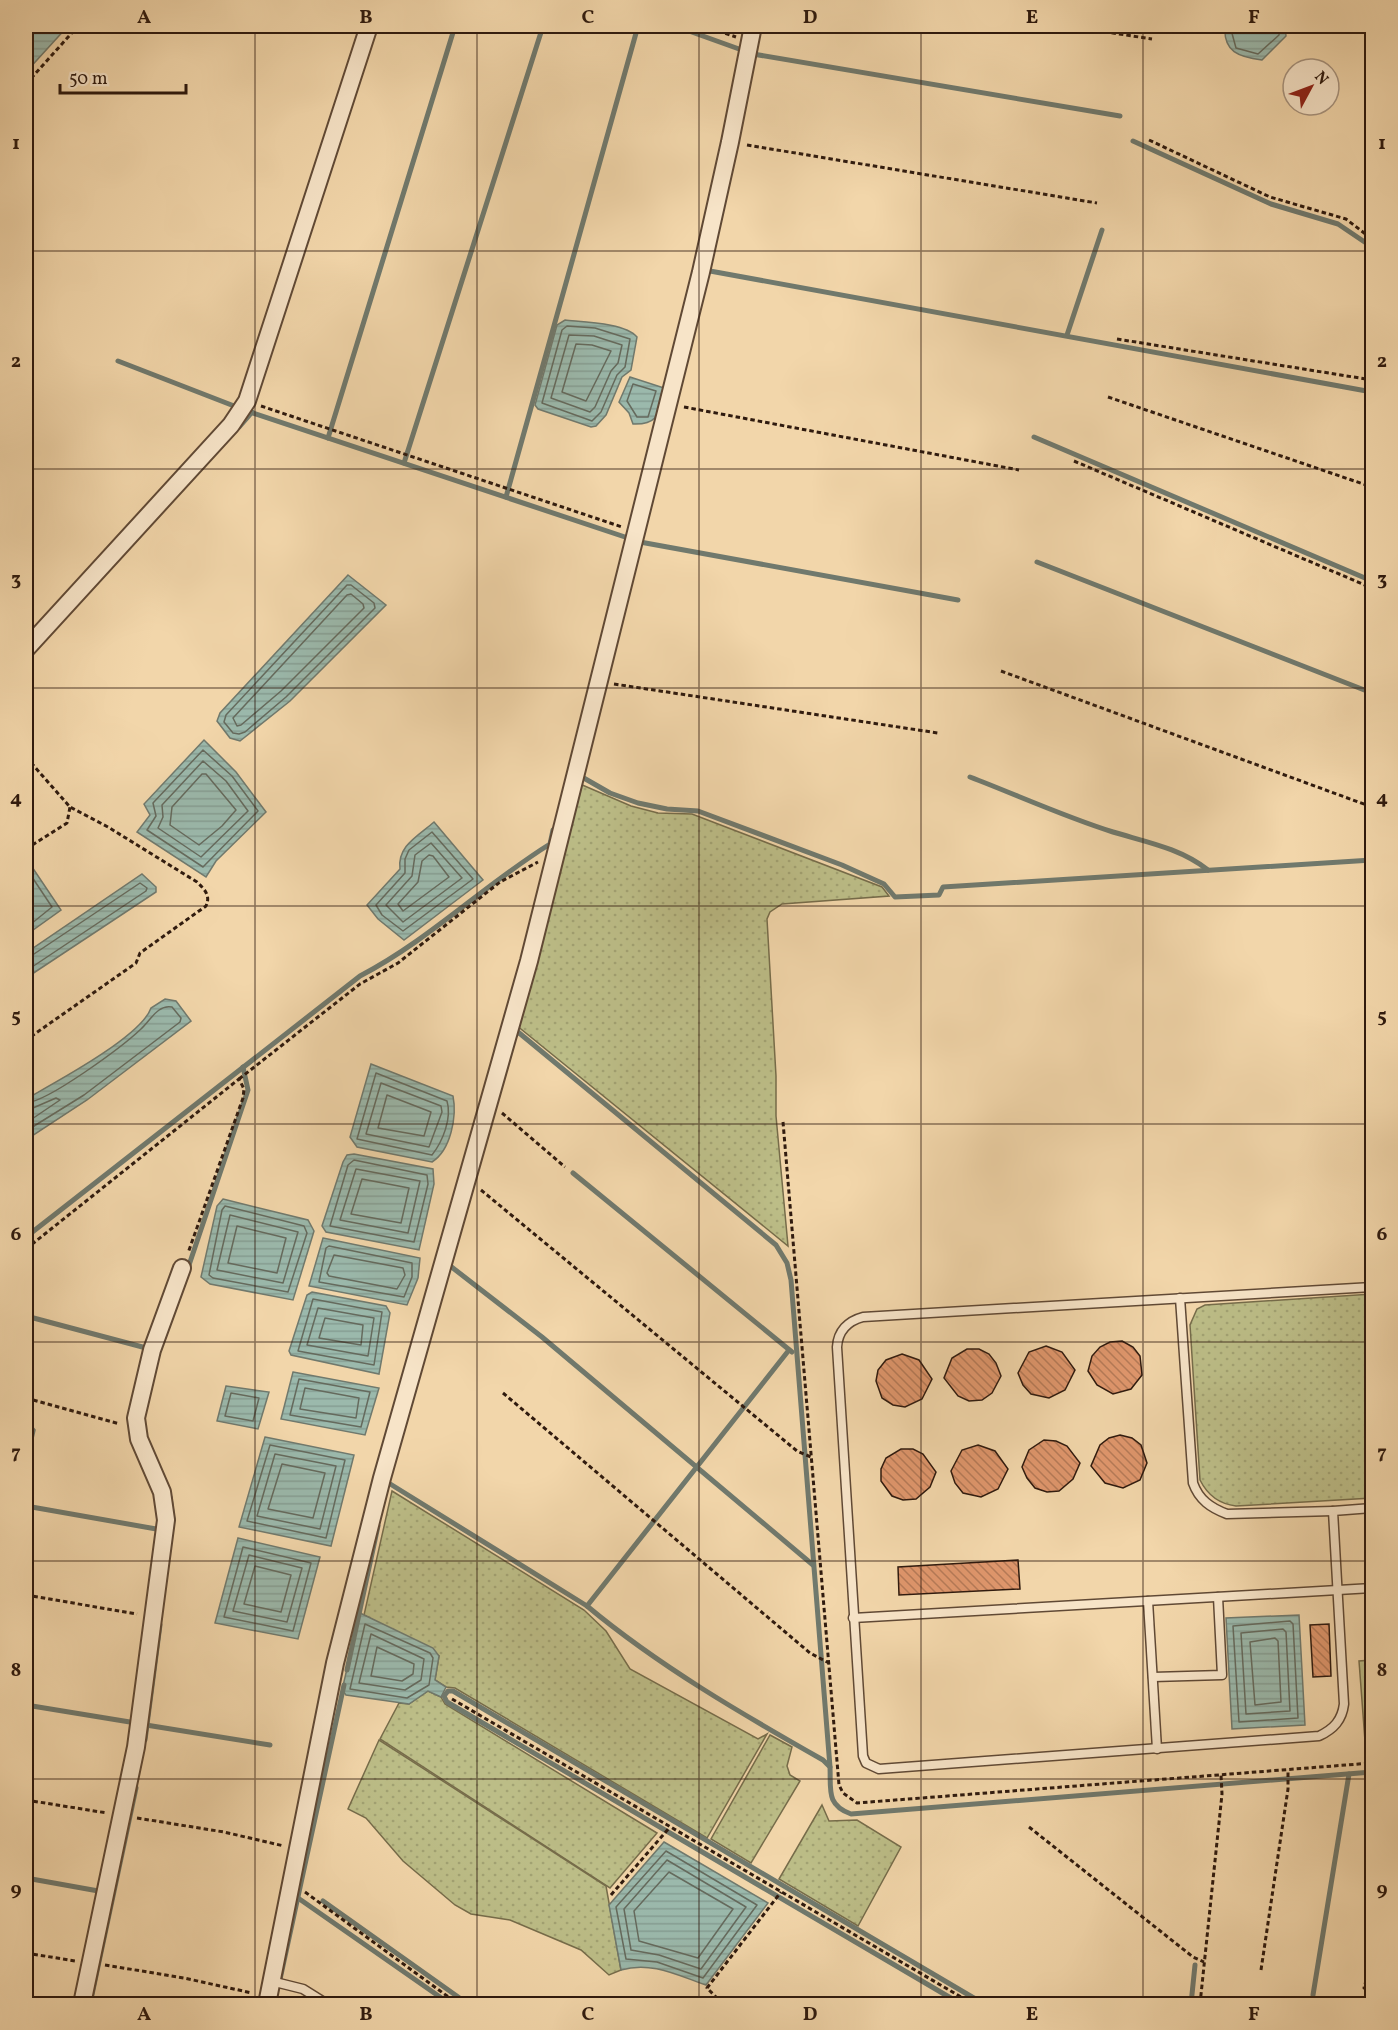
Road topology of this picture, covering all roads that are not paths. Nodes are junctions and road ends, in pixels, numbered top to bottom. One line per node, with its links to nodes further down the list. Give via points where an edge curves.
1 (369, 26): 3 (street, via 248,401 231,425)
2 (751, 33): 16 (street, via 730,142 528,961 382,1478 335,1664)
3 (26, 649)
4 (182, 1268): 17 (street, via 143,1381 136,1429 165,1505 166,1520 136,1747)
5 (1372, 1287): 6 (lane)
6 (1180, 1298): 8 (lane, via 1193,1483 1199,1496 1227,1515); 13 (lane, via 863,1317 846,1326 837,1339 837,1347)
7 (1372, 1508): 8 (lane)
8 (1333, 1511): 10 (lane)
9 (1372, 1588): 10 (lane)
10 (1338, 1590): 11 (lane); 15 (lane, via 1344,1704 1334,1728 1319,1736)
11 (1218, 1597): 12 (lane); 14 (lane, via 1222,1675)
12 (1148, 1601): 13 (lane); 14 (lane)
13 (853, 1618): 15 (lane, via 863,1756 873,1768)
14 (1153, 1677): 15 (lane)
15 (1157, 1749)
16 (269, 1994): 18 (lane, via 303,1989)
17 (82, 2004)
18 (327, 2004)

